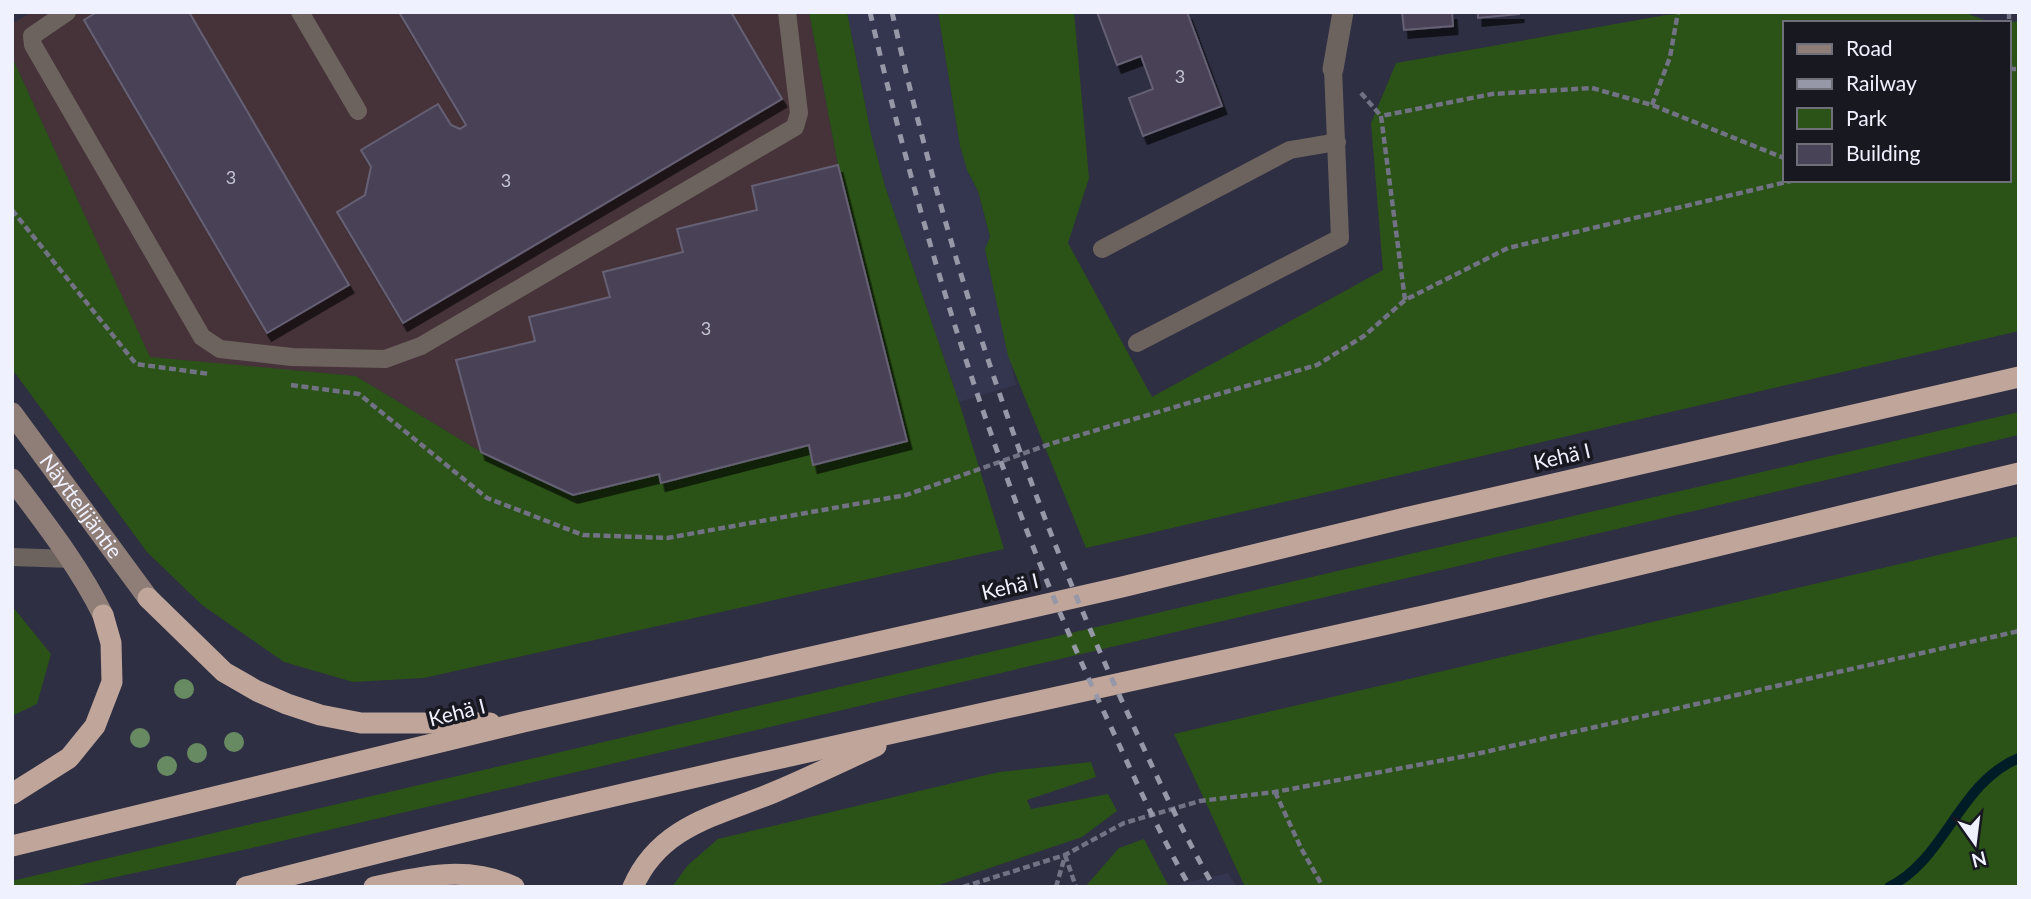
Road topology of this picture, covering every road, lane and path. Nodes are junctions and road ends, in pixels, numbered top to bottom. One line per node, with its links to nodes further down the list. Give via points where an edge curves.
1 (67, 12): 3 (lane, via 40,29 33,36 33,45 202,337 220,349 292,357 385,359 421,346 795,127 799,113)
2 (300, 12): 8 (lane)
3 (786, 12)
4 (1343, 12): 6 (street)
5 (1678, 12): 7 (path, via 1670,57)
6 (1333, 69): 9 (lane)
7 (1652, 105): 10 (path); 14 (path, via 1592,88 1493,94 1381,116)
8 (358, 111)
9 (1337, 142): 13 (lane, via 1290,150); 15 (lane, via 1340,238)
10 (1783, 158)
11 (1787, 182): 14 (path, via 1508,248)
12 (12, 210): 16 (path, via 136,365)
13 (1102, 249)
14 (1405, 300): 18 (path, via 1364,336 1317,365 1053,443 906,495 667,538 583,535 487,498 359,394)
15 (1137, 343)
16 (215, 375)
17 (2019, 377): 27 (highway, Kehä I)
18 (280, 384)
19 (12, 413): 24 (main road, Näyttelijäntie)
20 (2019, 473): 28 (highway, via 1418,617)
21 (12, 479): 23 (main road, Näyttelijäntie)
22 (12, 557): 23 (lane)
23 (71, 559): 25 (main road, Näyttelijäntie)
24 (148, 598): 27 (highway, via 224,672 257,691 320,715 361,723)
25 (103, 615): 30 (highway, via 111,643 112,682 95,726 69,758)
26 (2019, 631): 29 (path, via 1476,754)
27 (523, 722): 31 (highway, Kehä I)
28 (919, 727): 33 (highway); 36 (highway, via 712,815 666,840)
29 (1275, 792): 32 (path, via 1200,801 1124,823); 40 (path)
30 (12, 794)
31 (12, 846)
32 (1065, 855): 37 (path); 38 (path); 39 (path)
33 (246, 887)
34 (374, 887): 35 (highway, via 450,874 483,875)
35 (514, 887)
36 (633, 887)
37 (963, 887)
38 (1056, 887)
39 (1076, 887)
40 (1323, 887)

